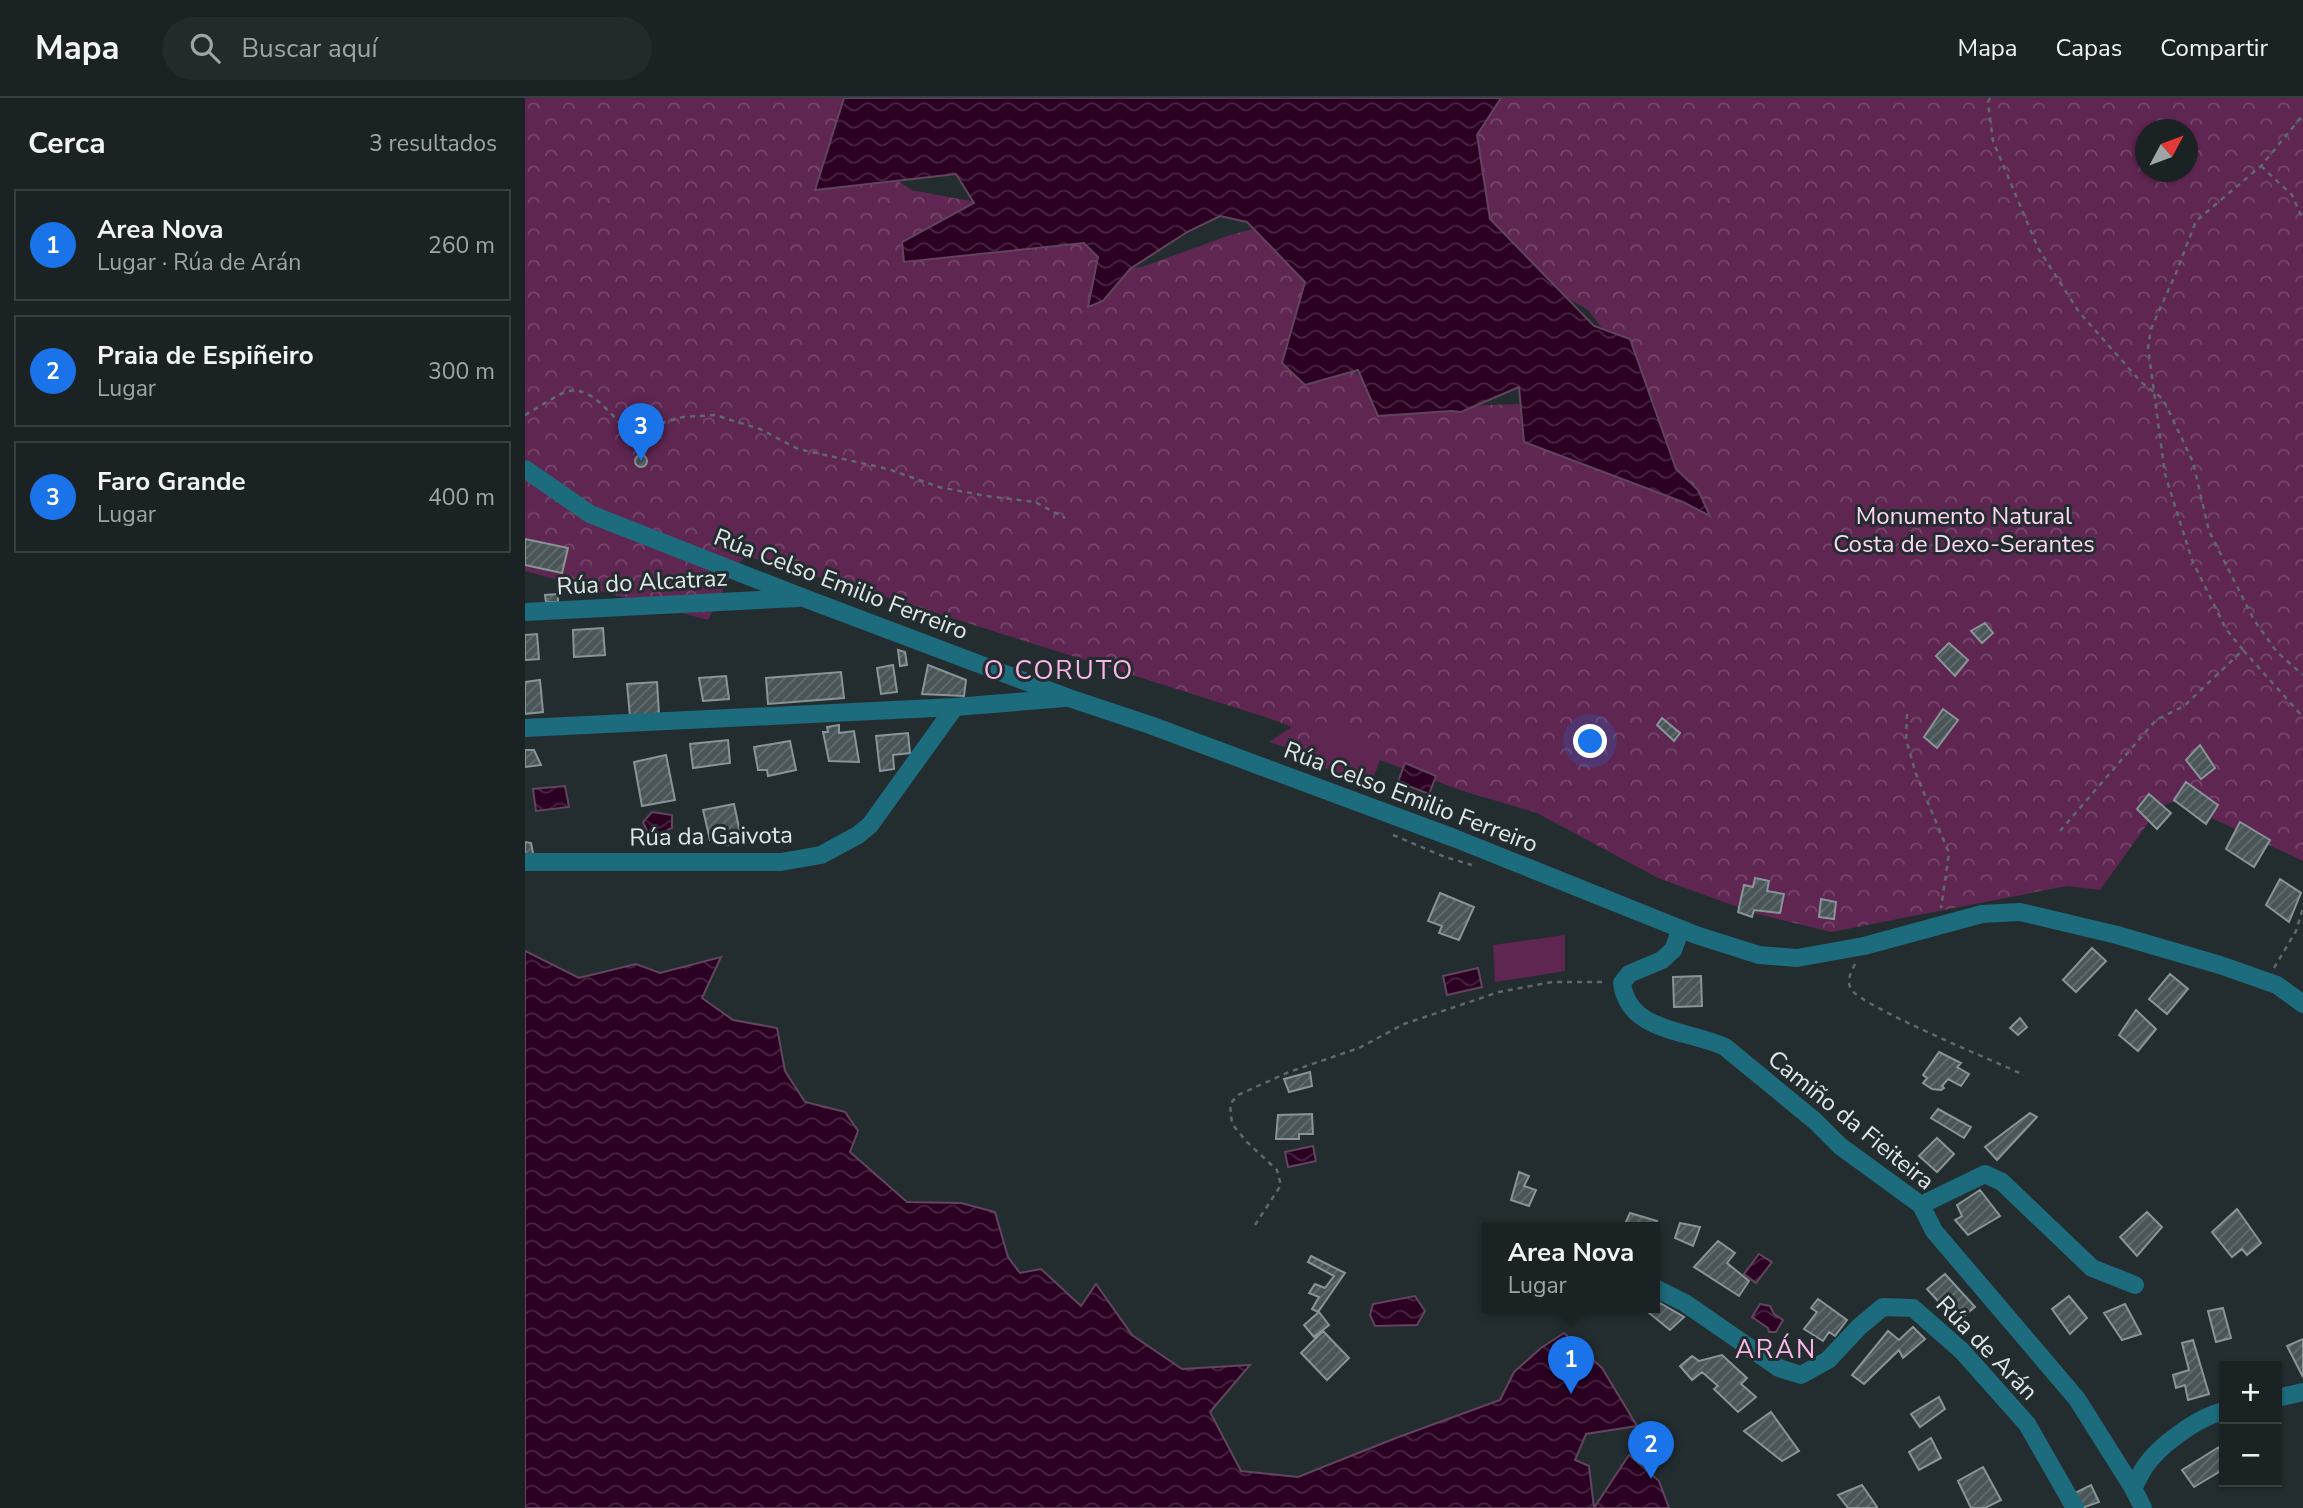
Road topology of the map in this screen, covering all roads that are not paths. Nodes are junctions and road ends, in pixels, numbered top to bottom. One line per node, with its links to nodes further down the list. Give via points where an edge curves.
1 (525, 469): 2 (street, Rúa Celso Emilio Ferreiro, via 590,514)
2 (804, 598): 3 (street, Rúa do Alcatraz); 4 (street, Rúa Celso Emilio Ferreiro)
3 (525, 612)
4 (1069, 698): 5 (street); 8 (street, Rúa Celso Emilio Ferreiro, via 1454,838)
5 (955, 707): 6 (street); 7 (street, Rúa da Gaivota, via 870,825 821,855 781,862)
6 (525, 728)
7 (525, 862)
8 (1681, 929): 9 (street, Rúa Celso Emilio Ferreiro, via 1759,955 1797,958 1864,946 1982,914 2020,912 2220,965 2277,985); 10 (street, Camiño da Fieiteira, via 1673,950 1662,960 1629,974 1622,983 1633,1010 1661,1028 1725,1047 1840,1146)
9 (2303, 1004)
10 (1921, 1205): 11 (street, via 1985,1174 2002,1182 2092,1268); 16 (street, Camiño da Fieiteira, via 1934,1231 2077,1399)
11 (2136, 1285)
12 (1660, 1290): 17 (street, Rúa de Arán, via 1779,1368 1801,1375 1828,1360 1883,1307 1913,1308 1962,1351 2027,1424)
13 (2303, 1392): 14 (street)
14 (2282, 1397)
15 (2219, 1413): 16 (street, via 2172,1439 2145,1466)
16 (2133, 1488): 18 (street, Camiño da Fieiteira)
17 (2075, 1508)
18 (2143, 1508)

